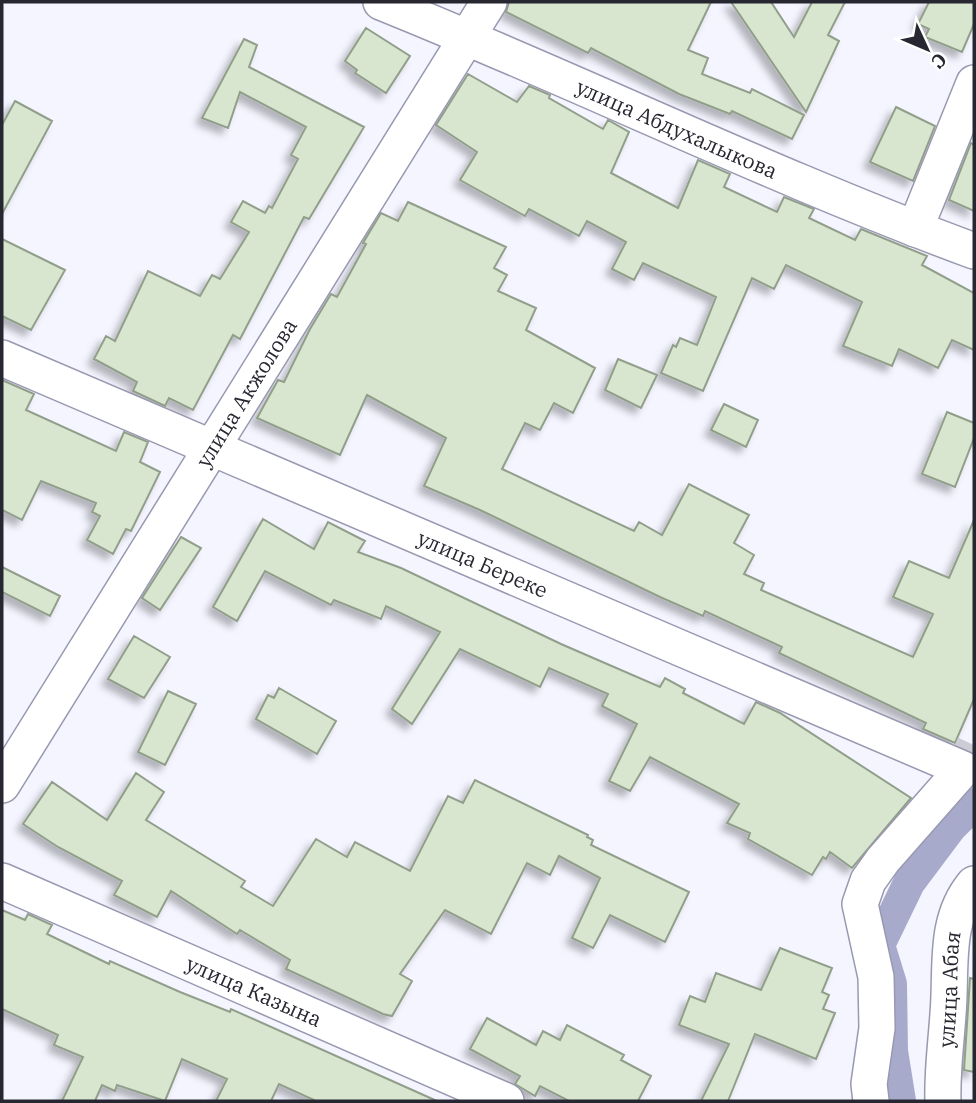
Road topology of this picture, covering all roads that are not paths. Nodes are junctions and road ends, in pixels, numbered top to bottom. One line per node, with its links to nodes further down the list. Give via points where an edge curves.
1 (381, 2): 3 (street, улица Абдухалыкова)
2 (489, 2): 3 (street, улица Акжолова)
3 (469, 37): 5 (street, улица Абдухалыкова, via 636,113); 8 (street, улица Акжолова)
4 (974, 83): 5 (street)
5 (915, 229): 6 (street, улица Абдухалыкова)
6 (974, 251)
7 (2, 358): 8 (street, улица Береке)
8 (210, 448): 9 (street, улица Акжолова); 13 (street, улица Береке, via 963,769 883,860 868,881 860,904 876,977)
9 (2, 785)
10 (2, 881): 12 (street, улица Казына)
11 (974, 884): 14 (street, улица Абая, via 955,919 950,946)
12 (506, 1101)
13 (871, 1101)
14 (943, 1101)

